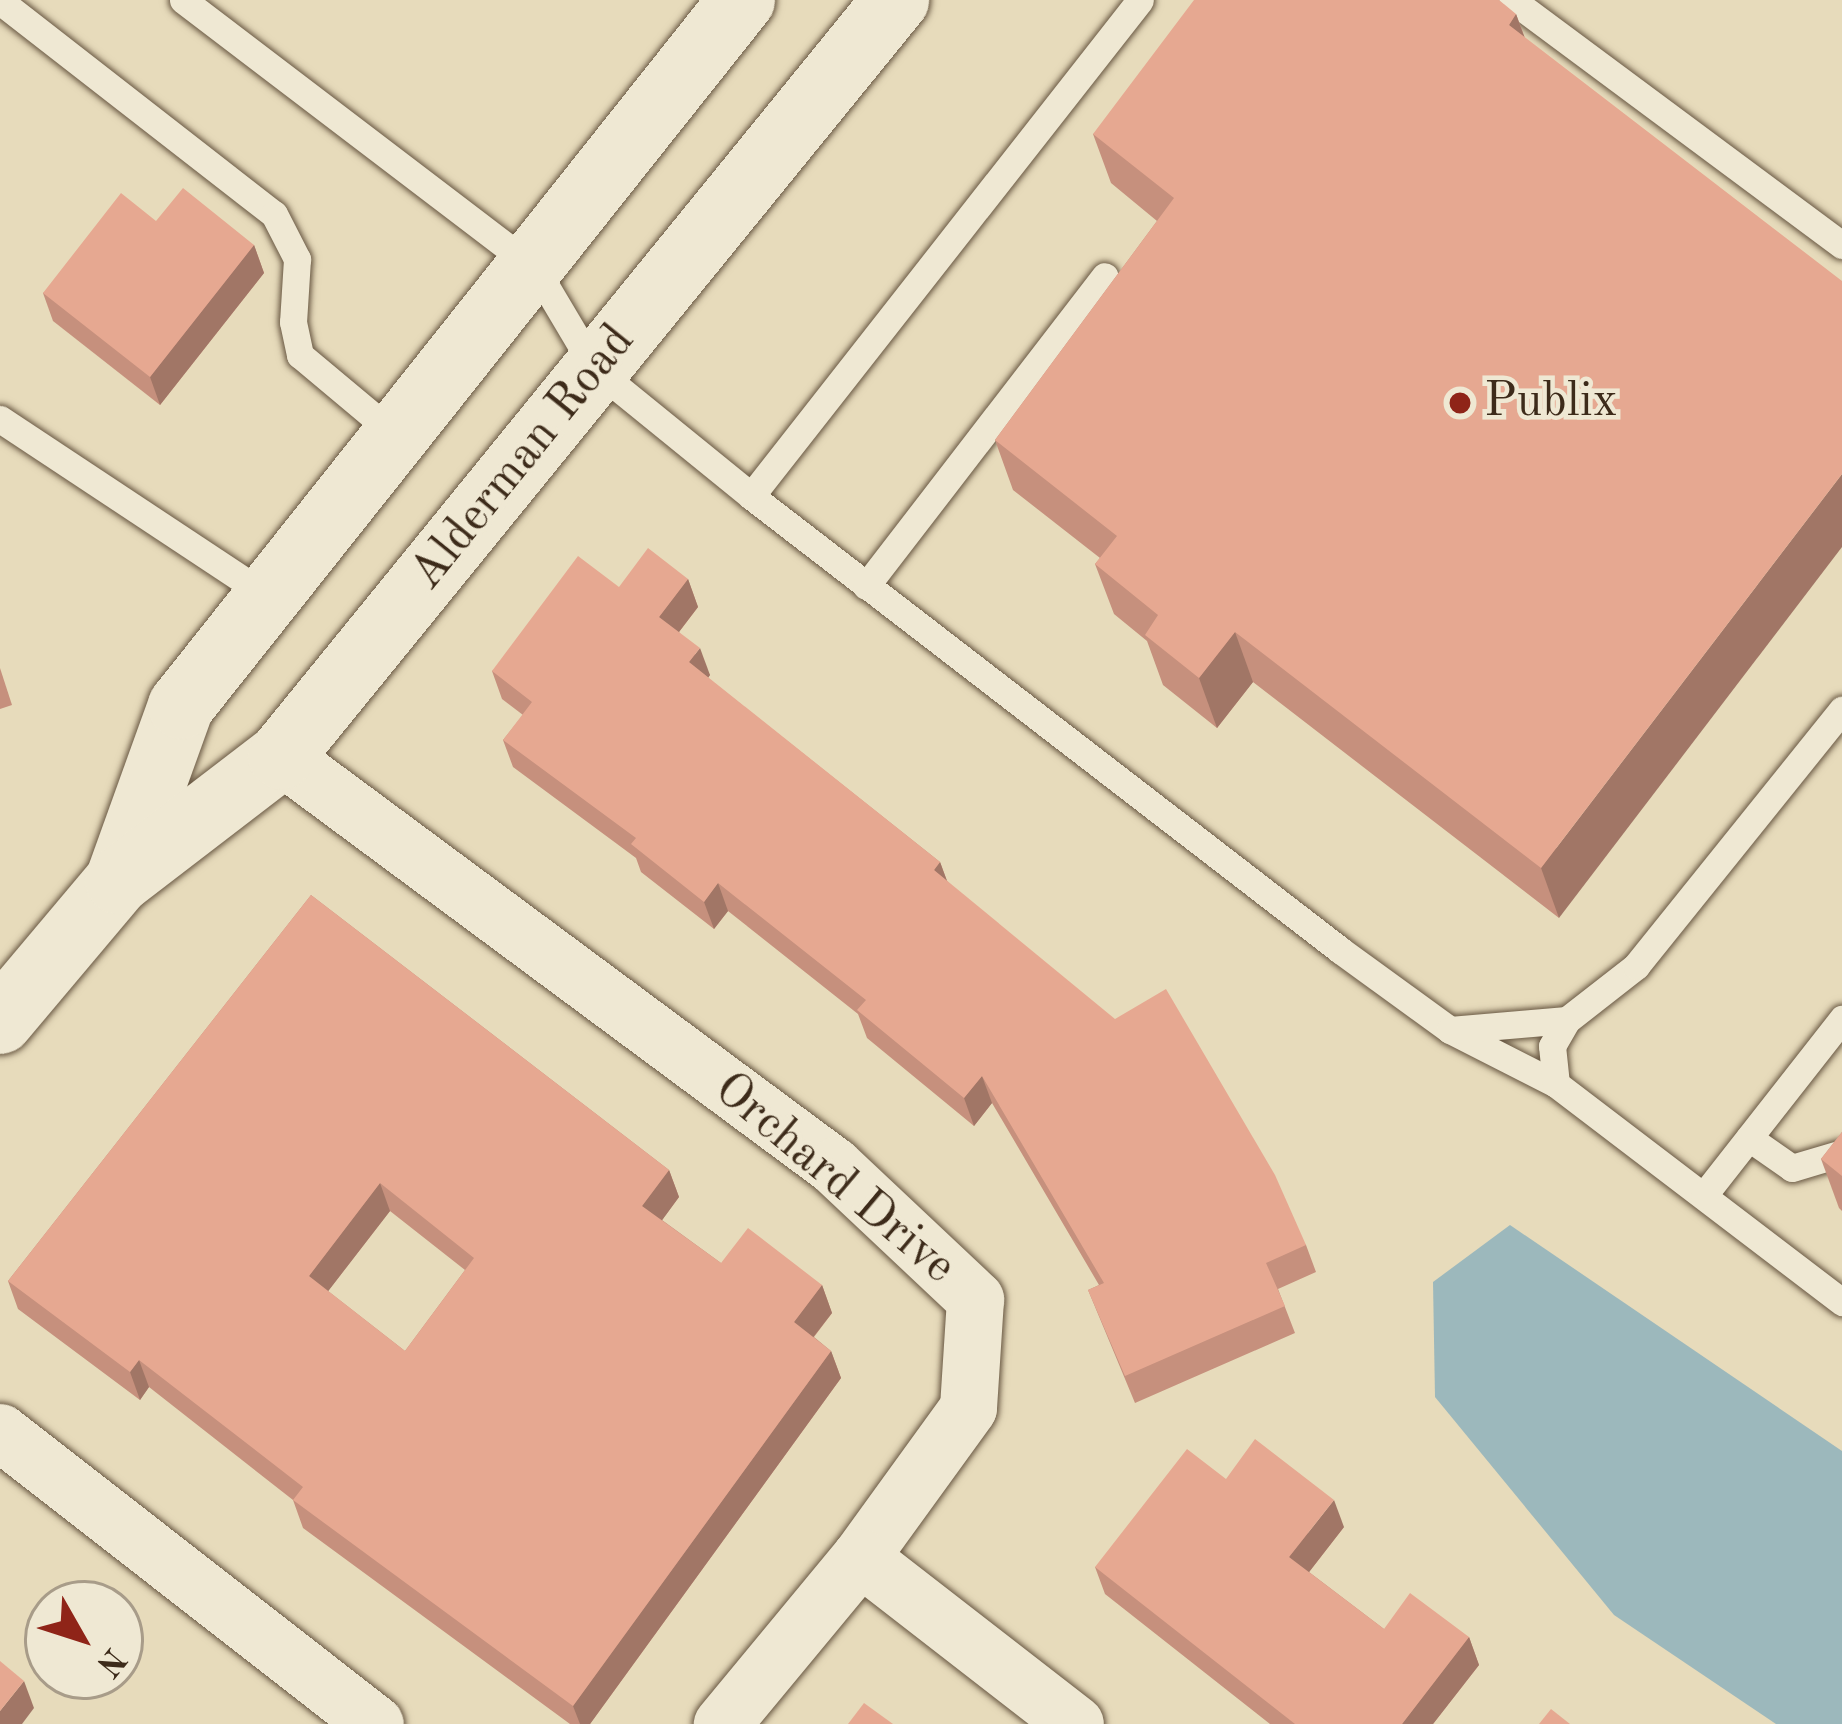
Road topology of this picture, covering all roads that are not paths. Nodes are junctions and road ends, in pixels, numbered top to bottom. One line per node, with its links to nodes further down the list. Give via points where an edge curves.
1 (183, 0): 8 (lane)
2 (742, 0): 8 (street, Alderman Road)
3 (896, 0): 10 (street, Alderman Road)
4 (1140, 0): 13 (lane)
5 (1512, 0): 7 (lane)
6 (0, 1): 12 (lane, via 274,214 297,259 293,322 301,356)
7 (1842, 245)
8 (535, 268): 10 (lane); 12 (street, Alderman Road)
9 (1105, 276): 14 (lane)
10 (595, 369): 13 (lane); 17 (street, Alderman Road)
11 (0, 419): 15 (lane)
12 (398, 437): 15 (street, Alderman Road)
13 (751, 496): 14 (lane)
14 (866, 586): 22 (lane)
15 (269, 597): 18 (street, Alderman Road, via 181,706)
16 (1842, 710): 20 (lane, via 1636,966)
17 (281, 756): 18 (street, Alderman Road); 29 (street, Orchard Drive, via 834,1166 975,1299 968,1408)
18 (118, 881): 21 (street, Alderman Road)
19 (1842, 1019): 24 (lane)
20 (1567, 1020): 22 (lane); 23 (lane, via 1552,1046)
21 (0, 1021)
22 (1450, 1030): 23 (lane)
23 (1556, 1084): 26 (lane)
24 (1749, 1138): 25 (lane, via 1792,1168); 26 (lane)
25 (1842, 1154)
26 (1704, 1195): 27 (lane)
27 (1842, 1302)
28 (0, 1432): 30 (street)
29 (860, 1557): 31 (street, Orchard Drive); 32 (street)
30 (366, 1717)
31 (722, 1724)
32 (1075, 1724)

